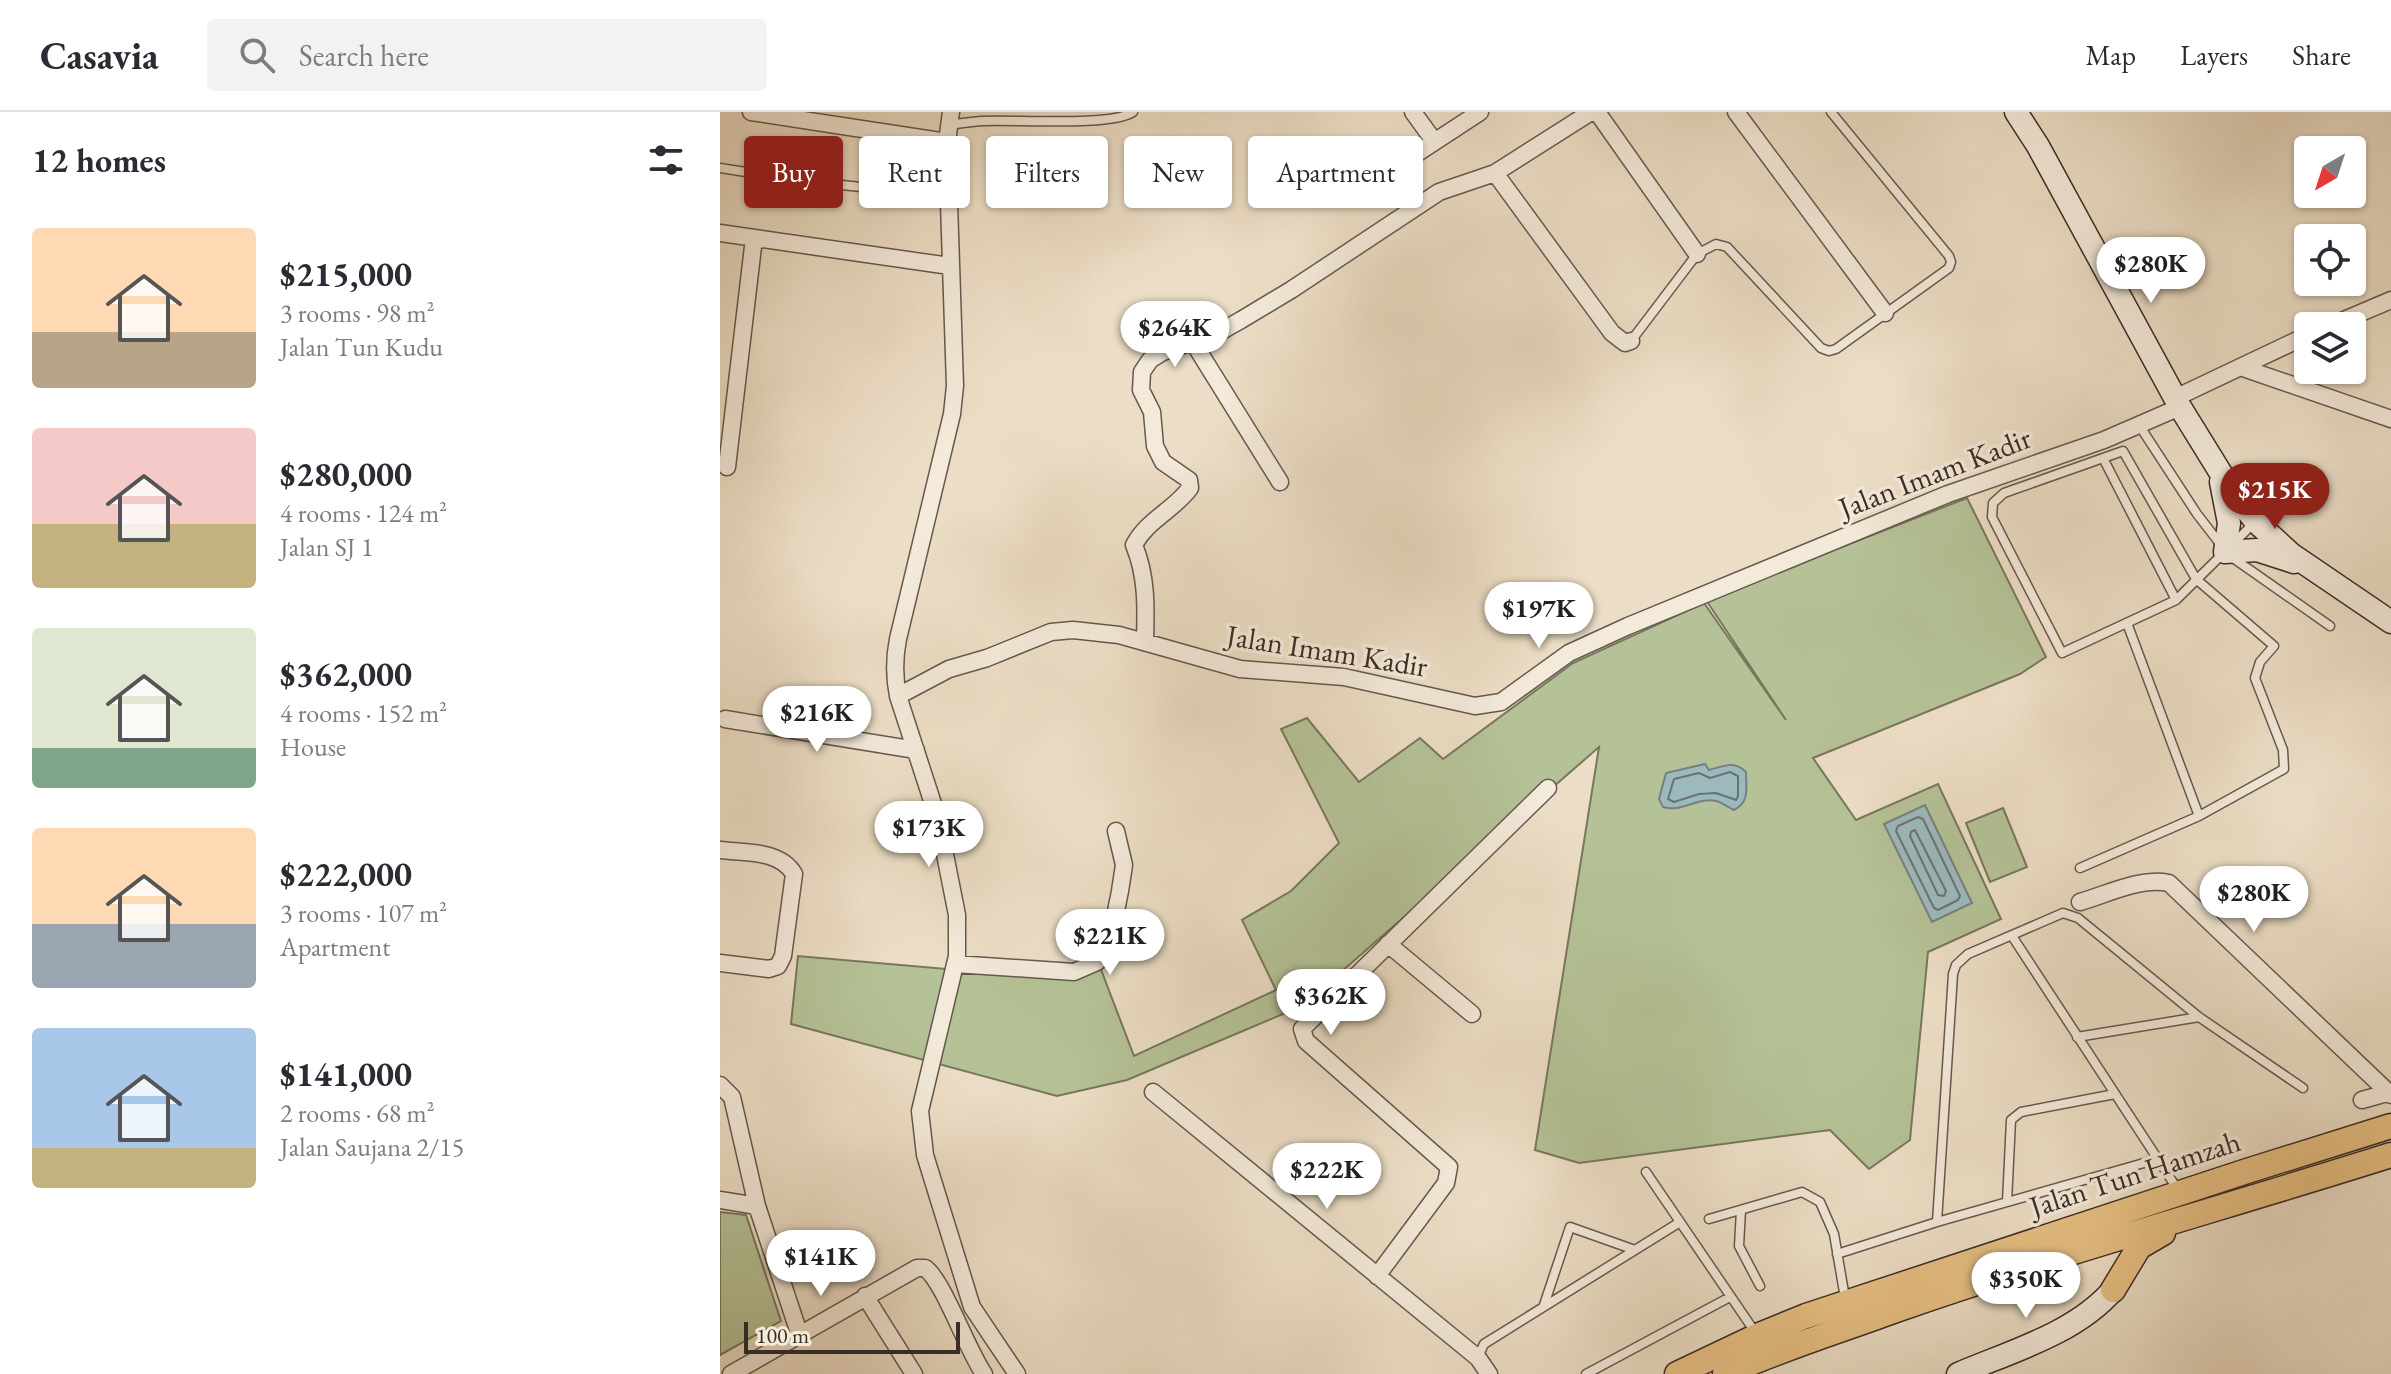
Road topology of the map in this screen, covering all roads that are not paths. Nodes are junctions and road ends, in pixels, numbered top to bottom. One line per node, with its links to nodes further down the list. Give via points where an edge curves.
1 (751, 112): 10 (street)
2 (1133, 112): 9 (lane, via 1106,119)
3 (1413, 112): 11 (street)
4 (1480, 112): 11 (street)
5 (1594, 112): 14 (street); 19 (street)
6 (1736, 112): 23 (street)
7 (1831, 112): 23 (lane, via 1951,262)
8 (2016, 112): 28 (main road)
9 (950, 118)
10 (908, 136)
11 (1434, 141): 12 (street)
12 (1423, 148)
13 (720, 168): 15 (lane)
14 (1495, 173): 24 (street, via 1612,333 1625,343); 25 (street, via 1439,192 1291,290)
15 (859, 187)
16 (948, 208): 20 (street)
17 (720, 233): 18 (street)
18 (754, 238): 20 (street); 32 (street)
19 (1697, 254): 23 (lane, via 1716,244 1727,247 1829,351); 24 (lane)
20 (950, 266): 44 (street, via 952,414 894,659)
21 (2391, 300): 22 (street)
22 (2363, 312)
23 (1885, 313)
24 (1631, 341)
25 (1193, 342): 34 (street); 43 (street, via 1163,352 1142,372 1141,390 1152,412 1155,446 1163,462 1189,480 1190,488 1134,545 1146,596)
26 (2294, 342): 27 (street, Jalan Imam Kadir)
27 (2243, 368): 28 (street, Jalan Imam Kadir); 29 (street)
28 (2178, 402): 30 (street, Jalan Imam Kadir); 33 (main road)
29 (2391, 419)
30 (2139, 425): 36 (lane); 43 (street, Jalan Imam Kadir, via 1948,494 1628,626 1569,653 1489,706 1344,677 1240,669)
31 (2103, 458): 38 (lane, via 2123,451); 39 (lane); 41 (lane, via 2004,493 1993,503 1992,517 2062,653)
32 (727, 467)
33 (2216, 468): 35 (main road); 36 (main road, via 2229,523)
34 (1280, 482)
35 (2256, 522): 36 (lane); 37 (main road)
36 (2225, 552): 37 (main road, via 2257,550); 38 (lane); 42 (lane)
37 (2314, 570): 40 (main road)
38 (2196, 579): 39 (lane); 48 (lane, via 2274,646 2255,678 2283,750 2284,769)
39 (2176, 600): 41 (lane)
40 (2391, 622)
41 (2127, 623): 48 (lane)
42 (2330, 626)
43 (1145, 641): 44 (street, Jalan Imam Kadir, via 1095,631 1051,632 949,669)
44 (898, 696): 46 (street)
45 (725, 719): 46 (street)
46 (916, 750): 56 (street, via 950,873 957,915)
47 (1548, 788): 54 (street)
48 (2199, 816): 51 (lane)
49 (1116, 831): 56 (street, via 1124,865 1109,946 1097,962 1074,972)
50 (720, 850): 55 (street, via 776,857 794,874 778,966)
51 (2080, 868)
52 (2080, 902): 63 (street, via 2143,883 2169,883)
53 (2012, 936): 58 (lane, via 2071,914); 59 (lane); 78 (lane, via 1968,954 1953,974)
54 (1388, 944): 57 (street); 83 (street, via 1302,1031 1306,1041 1449,1167 1446,1183)
55 (720, 963)
56 (955, 964): 80 (street, via 920,1111 925,1155)
57 (1472, 1014)
58 (2199, 1017): 59 (lane); 61 (lane)
59 (2077, 1037): 64 (lane)
60 (720, 1085): 74 (street, via 732,1097)
61 (2303, 1088)
62 (1153, 1092): 83 (street)
63 (2390, 1093): 65 (street)
64 (2115, 1094): 68 (lane); 73 (lane, via 2016,1115 2011,1120)
65 (2362, 1100)
66 (2389, 1123): 70 (main road, Jalan Tun Hamzah)
67 (2391, 1155): 71 (main road, Jalan Tun Hamzah)
68 (2158, 1159): 70 (lane); 73 (lane)
69 (1646, 1172): 77 (lane)
70 (2180, 1193): 89 (main road, Jalan Tun Hamzah)
71 (2263, 1195): 84 (main road, Jalan Tun Hamzah); 86 (main road, via 2149,1239)
72 (720, 1200): 74 (street)
73 (2007, 1202): 78 (lane)
74 (757, 1206): 91 (street)
75 (1741, 1210): 76 (lane); 81 (lane, via 1802,1192 1820,1202); 85 (lane, via 1739,1246)
76 (1709, 1219)
77 (1680, 1222): 79 (lane); 88 (lane)
78 (1937, 1222): 81 (lane)
79 (1635, 1250): 90 (lane); 90 (lane, via 1570,1227)
80 (955, 1254): 82 (street); 98 (street, via 972,1307)
81 (1837, 1254): 89 (lane)
82 (931, 1273): 87 (street, via 917,1268); 94 (street)
83 (1377, 1276): 93 (street)
84 (1974, 1283): 86 (main road, via 2102,1254 2115,1265); 102 (main road, Jalan Tun Hamzah)
85 (1760, 1286)
86 (2113, 1290): 103 (main road, via 2070,1324)
87 (865, 1296): 91 (street); 96 (street)
88 (1730, 1297): 92 (lane); 100 (lane)
89 (1846, 1303): 92 (main road, Jalan Tun Hamzah)
90 (1544, 1306): 93 (lane, via 1484,1344)
91 (799, 1333): 95 (street)
92 (1757, 1336): 101 (main road, Jalan Tun Hamzah)
93 (1478, 1358): 99 (street)
94 (981, 1369): 97 (street)
95 (731, 1374)
96 (914, 1374)
97 (962, 1374)
98 (1017, 1374)
99 (1489, 1374)
100 (1586, 1374)
101 (1677, 1374)
102 (1725, 1374)
103 (1958, 1374)

